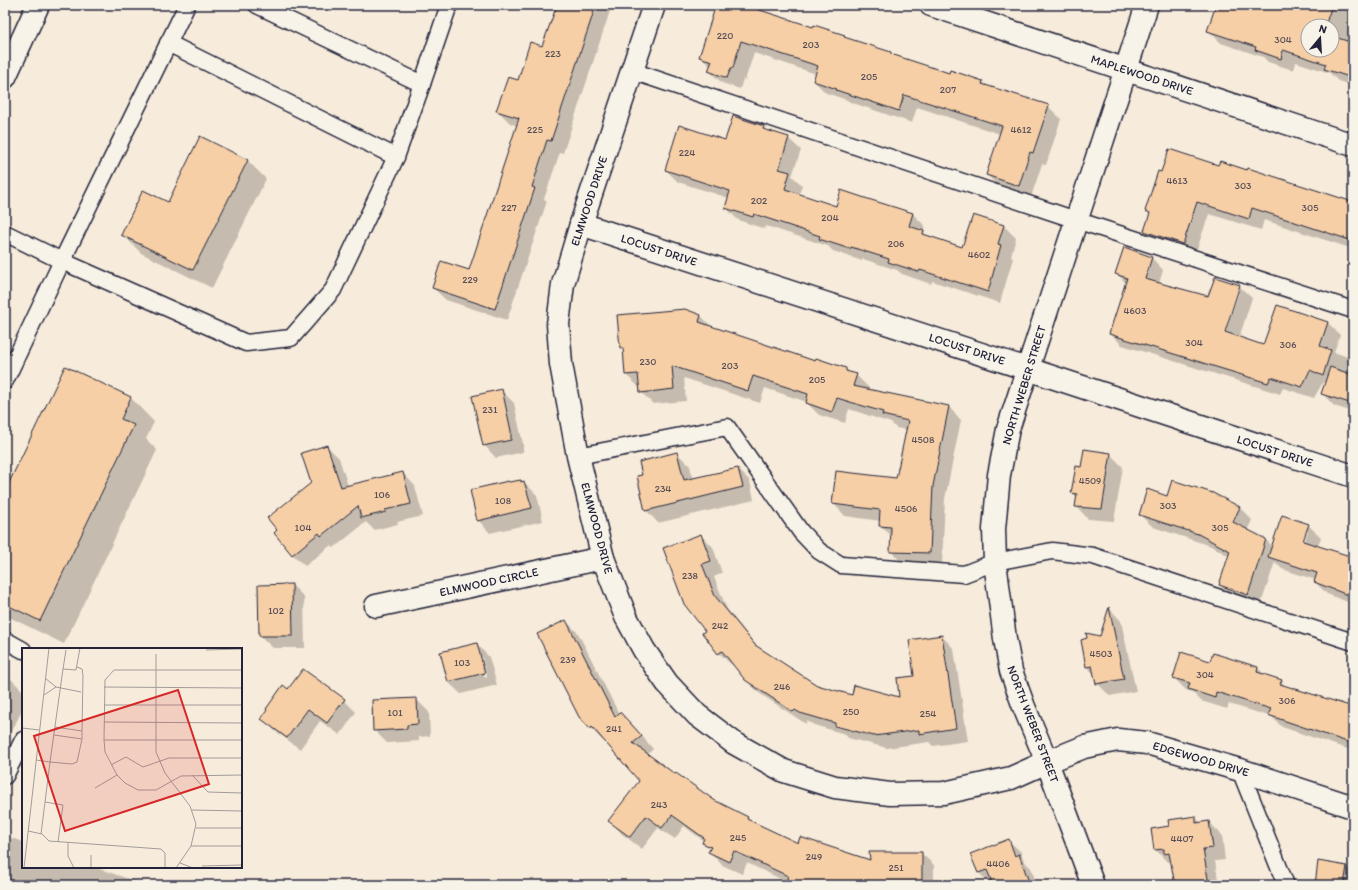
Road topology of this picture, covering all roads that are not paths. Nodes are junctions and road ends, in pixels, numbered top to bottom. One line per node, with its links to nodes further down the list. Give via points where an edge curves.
1 (38, 5): 11 (street)
2 (187, 5): 8 (lane)
3 (257, 5): 12 (lane)
4 (449, 5): 12 (lane)
5 (654, 5): 10 (street, ELMWOOD DRIVE)
6 (931, 5): 9 (street, MAPLEWOOD DRIVE)
7 (1147, 5): 9 (street, NORTH WEBER STREET)
8 (168, 43): 14 (lane); 18 (lane)
9 (1125, 69): 13 (street, MAPLEWOOD DRIVE); 15 (street, NORTH WEBER STREET)
10 (632, 71): 15 (lane); 16 (street, ELMWOOD DRIVE)
11 (5, 77)
12 (422, 84): 14 (lane)
13 (1353, 145)
14 (396, 157): 18 (lane, via 333,290 291,338 246,343)
15 (1076, 220): 19 (lane); 20 (street, NORTH WEBER STREET)
16 (581, 224): 20 (street, LOCUST DRIVE); 22 (street, ELMWOOD DRIVE, via 563,284 558,324 561,364)
17 (5, 233): 18 (lane)
18 (62, 261): 21 (lane)
19 (1353, 310)
20 (1028, 369): 23 (street, LOCUST DRIVE); 25 (street, NORTH WEBER STREET, via 1008,429 999,475 994,529)
21 (5, 381)
22 (578, 456): 24 (street, ELMWOOD DRIVE); 25 (lane, via 727,427 800,532 819,551 841,565 964,574)
23 (1353, 476)
24 (603, 558): 26 (street, ELMWOOD CIRCLE); 31 (street, ELMWOOD DRIVE, via 626,617 667,684 697,715 728,739 784,771 835,787 890,794 944,793 1011,778)
25 (995, 562): 28 (lane, via 1052,551 1093,556); 31 (street, NORTH WEBER STREET, via 1011,672)
26 (376, 606)
27 (5, 640): 29 (lane)
28 (1353, 642)
29 (22, 649)
30 (22, 742): 33 (lane)
31 (1047, 762): 32 (street, EDGEWOOD DRIVE, via 1084,747 1118,740 1147,743); 35 (street, NORTH WEBER STREET)
32 (1240, 770): 34 (street, EDGEWOOD DRIVE); 36 (lane)
33 (5, 776)
34 (1353, 807)
35 (1092, 885)
36 (1286, 885)

